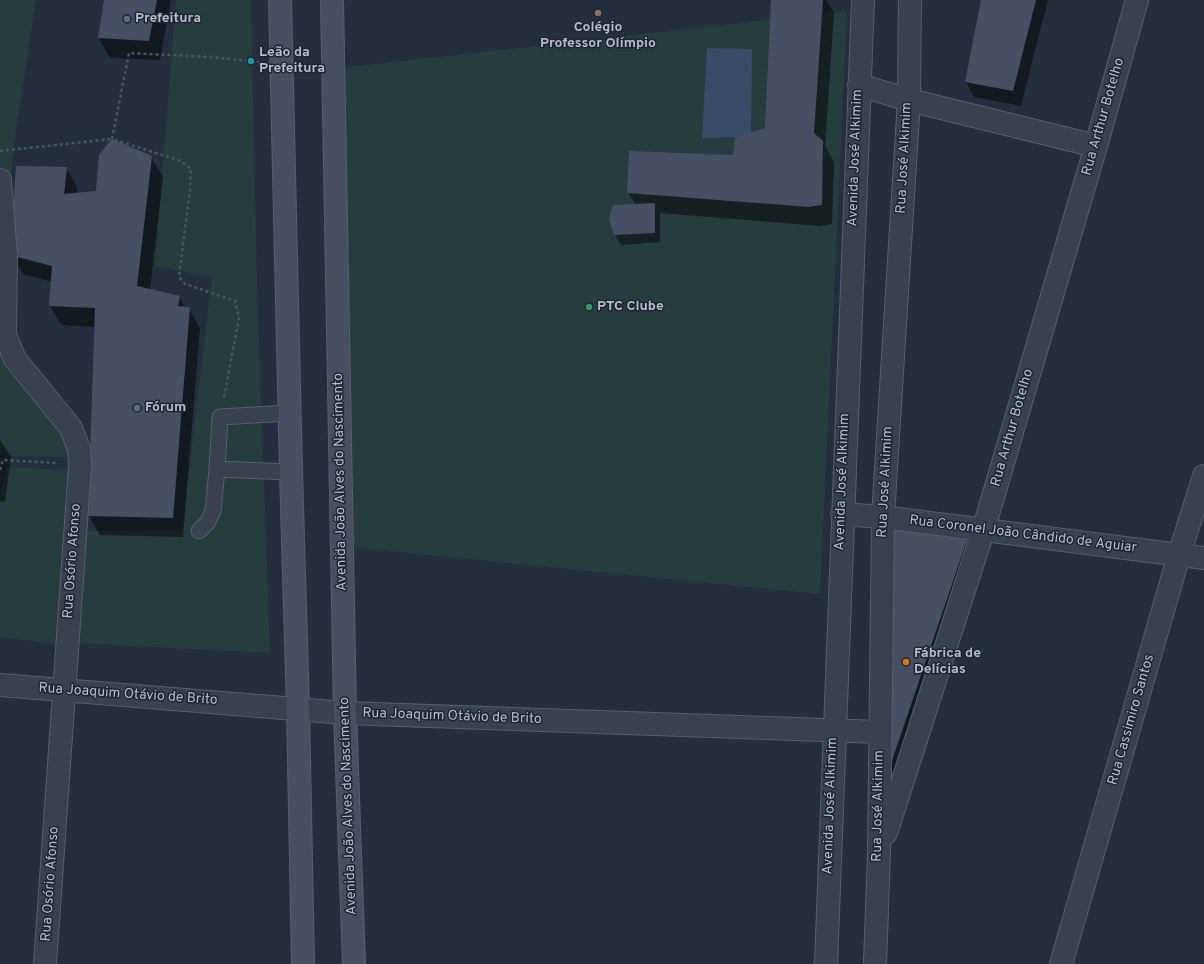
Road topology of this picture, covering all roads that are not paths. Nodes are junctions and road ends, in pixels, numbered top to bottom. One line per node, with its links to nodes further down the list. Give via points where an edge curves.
1 (280, 0): 10 (main road)
2 (332, 0): 23 (main road, Avenida João Alves do Nascimento)
3 (862, 0): 6 (street, Avenida José Alkimim)
4 (910, 0): 7 (street, Rua José Alkimim)
5 (1137, 0): 8 (street, Rua Arthur Botelho)
6 (859, 85): 7 (street); 14 (street, Avenida José Alkimim)
7 (909, 100): 8 (street); 15 (street, Rua José Alkimim)
8 (1096, 146): 17 (street, Rua Arthur Botelho)
9 (0, 180): 21 (street, Rua Osório Afonso, via 6,256 5,335 15,359 71,428 79,449)
10 (290, 413): 11 (lane, via 220,417); 12 (main road)
11 (217, 469): 12 (lane); 16 (lane, via 212,511 207,523)
12 (291, 472): 22 (main road)
13 (1204, 476): 18 (street, Rua Cassimiro Santos)
14 (842, 514): 15 (street, Rua Coronel João Cândido de Aguiar); 24 (street, Avenida José Alkimim)
15 (883, 517): 17 (street, Rua Coronel João Cândido de Aguiar); 25 (street, Rua José Alkimim)
16 (199, 531)
17 (983, 531): 18 (street, Rua Coronel João Cândido de Aguiar); 26 (street, Rua Arthur Botelho)
18 (1179, 555): 19 (street, Rua Coronel João Cândido de Aguiar); 32 (street, Rua Cassimiro Santos)
19 (1204, 558)
20 (0, 685): 21 (street, Rua Joaquim Otávio de Brito)
21 (65, 691): 22 (street, Rua Joaquim Otávio de Brito); 27 (street, Rua Osório Afonso)
22 (298, 708): 23 (street, Rua Joaquim Otávio de Brito); 28 (main road)
23 (345, 713): 24 (street, Rua Joaquim Otávio de Brito); 29 (main road, Avenida João Alves do Nascimento)
24 (834, 730): 25 (street, Rua Joaquim Otávio de Brito); 30 (street, Avenida José Alkimim)
25 (880, 732): 26 (street, Rua José Alkimim)
26 (879, 853): 31 (street, Rua José Alkimim)
27 (45, 964)
28 (303, 964)
29 (354, 964)
30 (826, 964)
31 (875, 964)
32 (1061, 964)

